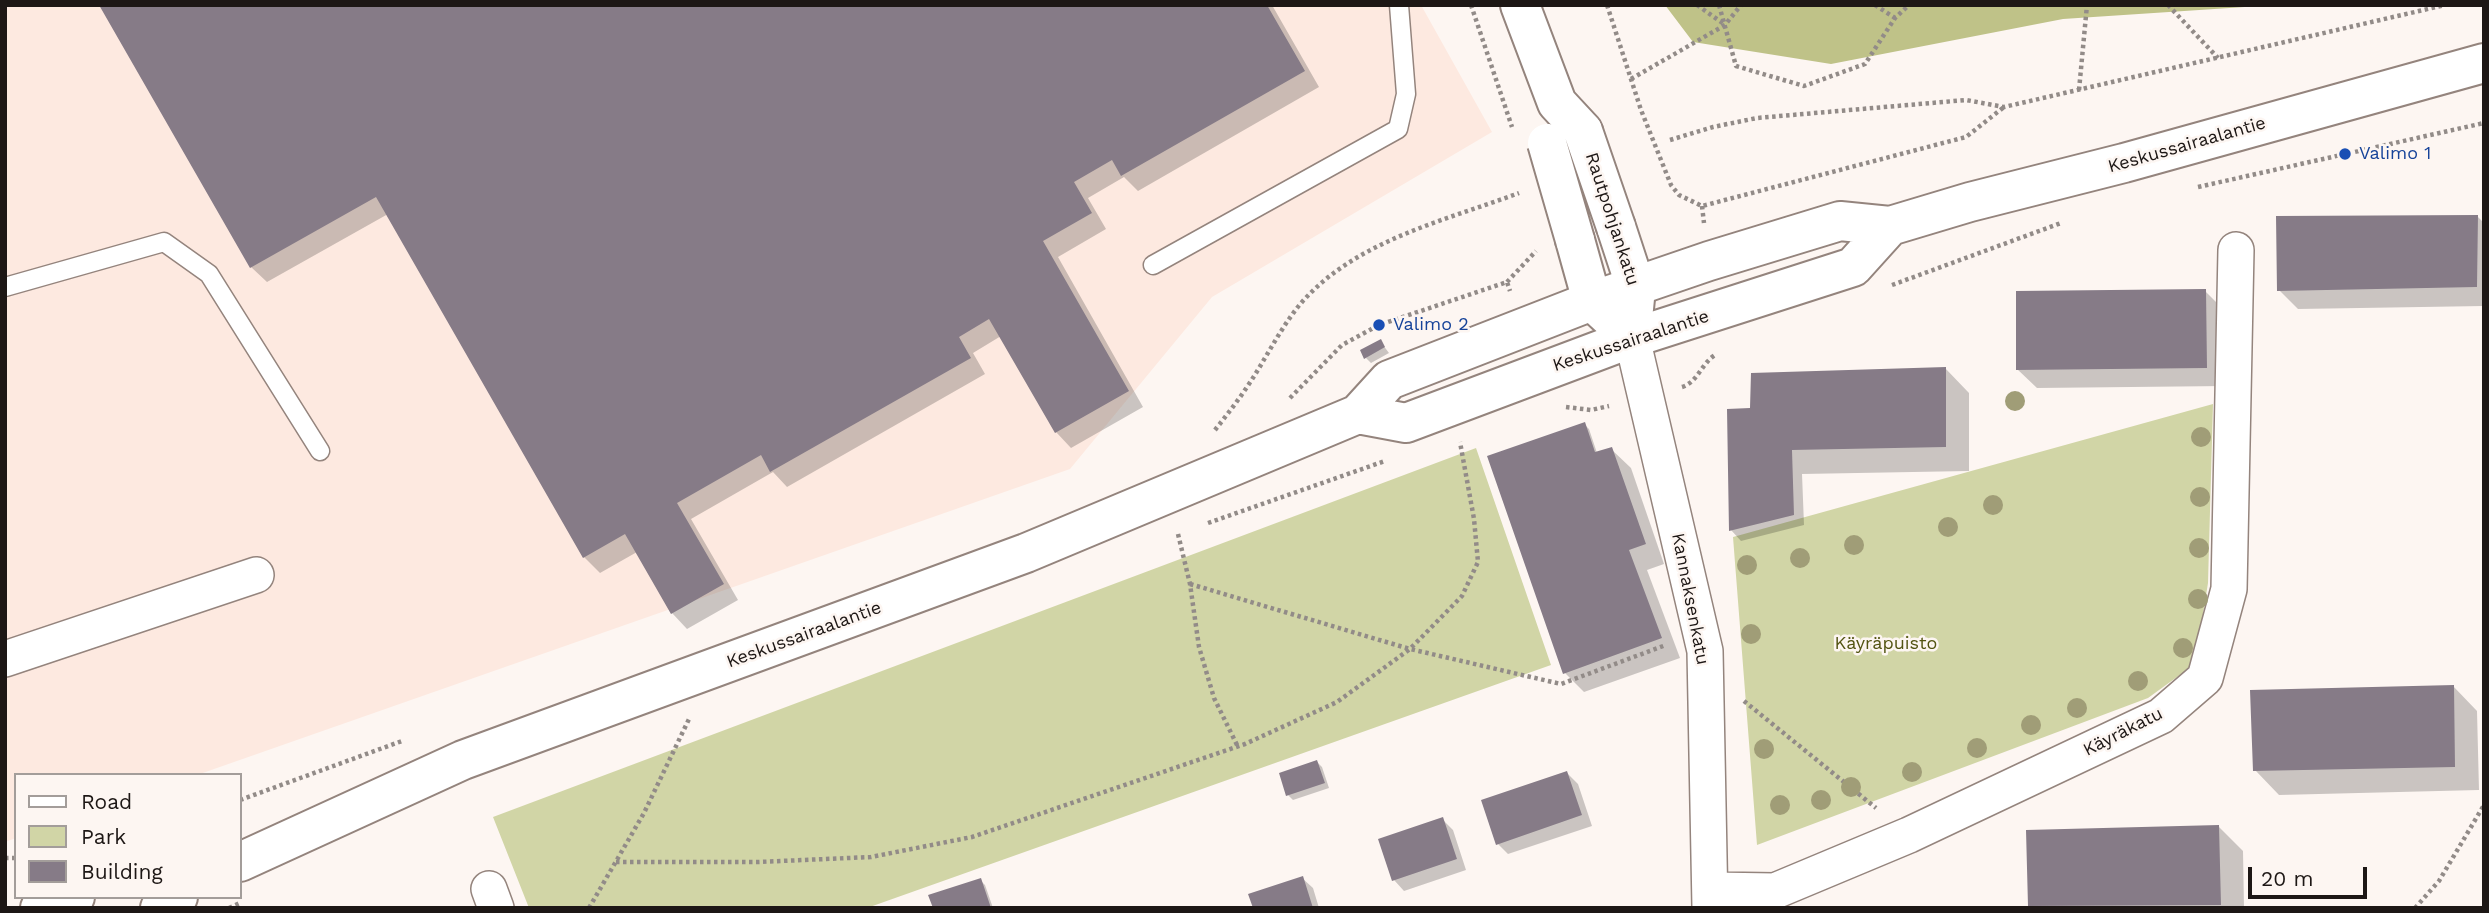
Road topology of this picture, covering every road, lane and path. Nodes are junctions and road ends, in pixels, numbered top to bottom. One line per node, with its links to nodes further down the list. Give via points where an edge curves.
1 (1398, 5): 30 (lane, via 1406,94 1398,129)
2 (1471, 5): 22 (path)
3 (1520, 5): 19 (main road, Rautpohjankatu)
4 (1606, 5): 17 (path)
5 (1697, 5): 14 (path)
6 (1719, 5): 14 (path)
7 (1741, 5): 14 (path)
8 (1875, 5): 13 (path)
9 (1909, 5): 13 (path)
10 (2087, 5): 18 (path)
11 (2168, 5): 15 (path)
12 (2440, 6): 15 (path)
13 (1895, 18): 14 (path, via 1865,64 1804,86 1735,66)
14 (1725, 25): 17 (path)
15 (2218, 58): 18 (path)
16 (2484, 63): 27 (main road, Keskussairaalantie)
17 (1631, 79): 20 (path, via 1671,185 1679,195 1702,206 1966,137)
18 (2079, 90): 20 (path)
19 (1557, 103): 22 (main road); 33 (main road, Rautpohjankatu, bridge, via 1583,131)
20 (2004, 107): 23 (path, via 1966,100 1757,118)
21 (2484, 123): 24 (path)
22 (1532, 141): 28 (main road, bridge)
23 (1670, 141)
24 (2196, 187)
25 (1519, 193): 40 (path, via 1384,242 1343,265 1302,303)
26 (2063, 222): 34 (path)
27 (1890, 226): 33 (main road, Keskussairaalantie, via 1840,221); 36 (main road, Keskussairaalantie, via 1853,267)
28 (1557, 240): 31 (path, via 1536,251); 35 (main road)
29 (2236, 250): 53 (street, Käyräkatu, via 2229,589 2205,678 2161,716)
30 (1153, 265)
31 (1507, 282)
32 (5, 287): 42 (lane, via 164,242 209,274)
33 (1636, 288): 35 (main road, Keskussairaalantie); 36 (main road, Rautpohjankatu)
34 (1880, 289)
35 (1592, 301): 36 (main road); 39 (main road, Keskussairaalantie, via 1389,380)
36 (1632, 338): 38 (street, Kannaksenkatu); 39 (main road, Keskussairaalantie, via 1406,424)
37 (1718, 353): 38 (path, via 1691,384)
38 (1646, 398): 57 (street, Kannaksenkatu, via 1705,651)
39 (1358, 414): 54 (main road, Keskussairaalantie, via 1026,553 463,760)
40 (1215, 431)
41 (1459, 435): 47 (path, via 1478,562 1462,596)
42 (320, 451)
43 (1178, 534): 45 (path)
44 (256, 575): 48 (street)
45 (1190, 584): 47 (path); 51 (path, via 1199,647 1214,698)
46 (1669, 644): 47 (path, via 1561,684)
47 (1410, 649): 51 (path, via 1337,702)
48 (5, 659)
49 (1735, 694): 53 (path)
50 (694, 709): 55 (path)
51 (1238, 747): 55 (path, via 972,836 871,857)
52 (2484, 805): 60 (path, via 2439,881)
53 (1909, 835): 57 (street, Käyräkatu, via 1775,891)
54 (243, 859)
55 (616, 862): 59 (path)
56 (69, 899): 58 (main road)
57 (1711, 899)
58 (40, 908)
59 (589, 908)
60 (2415, 908)

